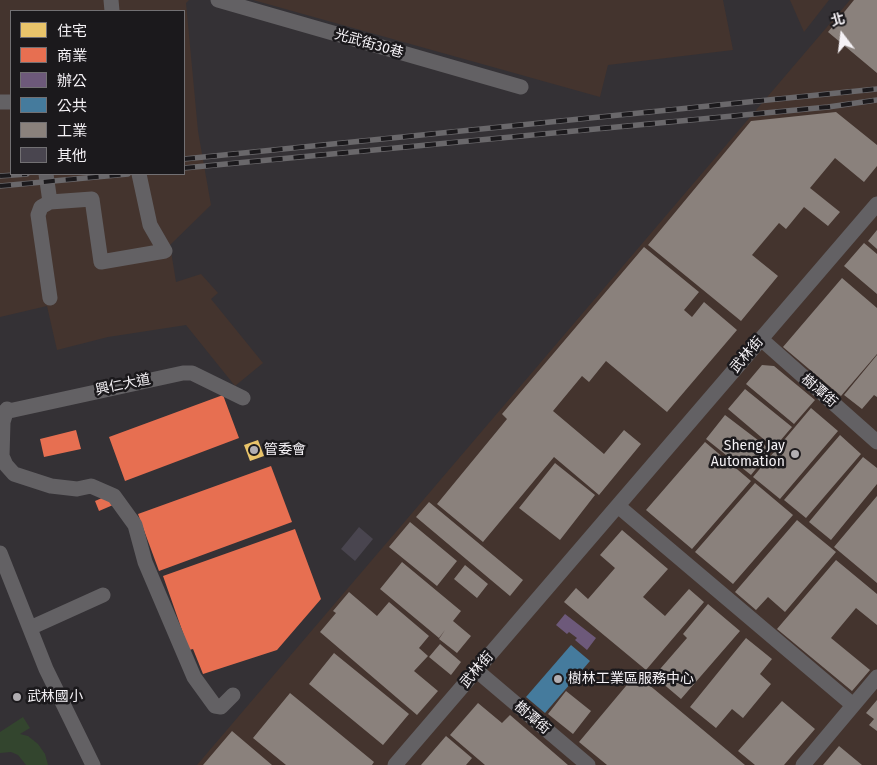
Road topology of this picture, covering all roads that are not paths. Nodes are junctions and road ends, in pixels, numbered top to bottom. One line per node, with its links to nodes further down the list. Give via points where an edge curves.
1 (218, 0): 2 (street, 光武街30巷)
2 (521, 87)
3 (46, 175): 5 (street)
4 (139, 175): 5 (street, via 150,226 165,251 101,262 92,199)
5 (50, 202): 7 (street, via 41,207 38,215)
6 (877, 204): 8 (street, 武林街)
7 (50, 298)
8 (761, 339): 11 (street, 樹潭街); 12 (street, 武林街)
9 (243, 398): 10 (street, 興仁大道, via 192,373 183,373)
10 (3, 411): 18 (street, via 2,456 14,474 51,486 77,489 91,486 114,496 136,525 145,562 194,677 215,706 221,707)
11 (877, 442)
12 (618, 506): 16 (street, 武林街); 19 (street)
13 (0, 553): 15 (street)
14 (103, 595): 15 (street)
15 (30, 628): 20 (street)
16 (476, 670): 21 (street, 武林街); 22 (street, 樹潭街)
17 (877, 677): 19 (street)
18 (233, 695)
19 (853, 705): 23 (street)
20 (93, 765)
21 (395, 765)
22 (588, 765)
23 (803, 765)

